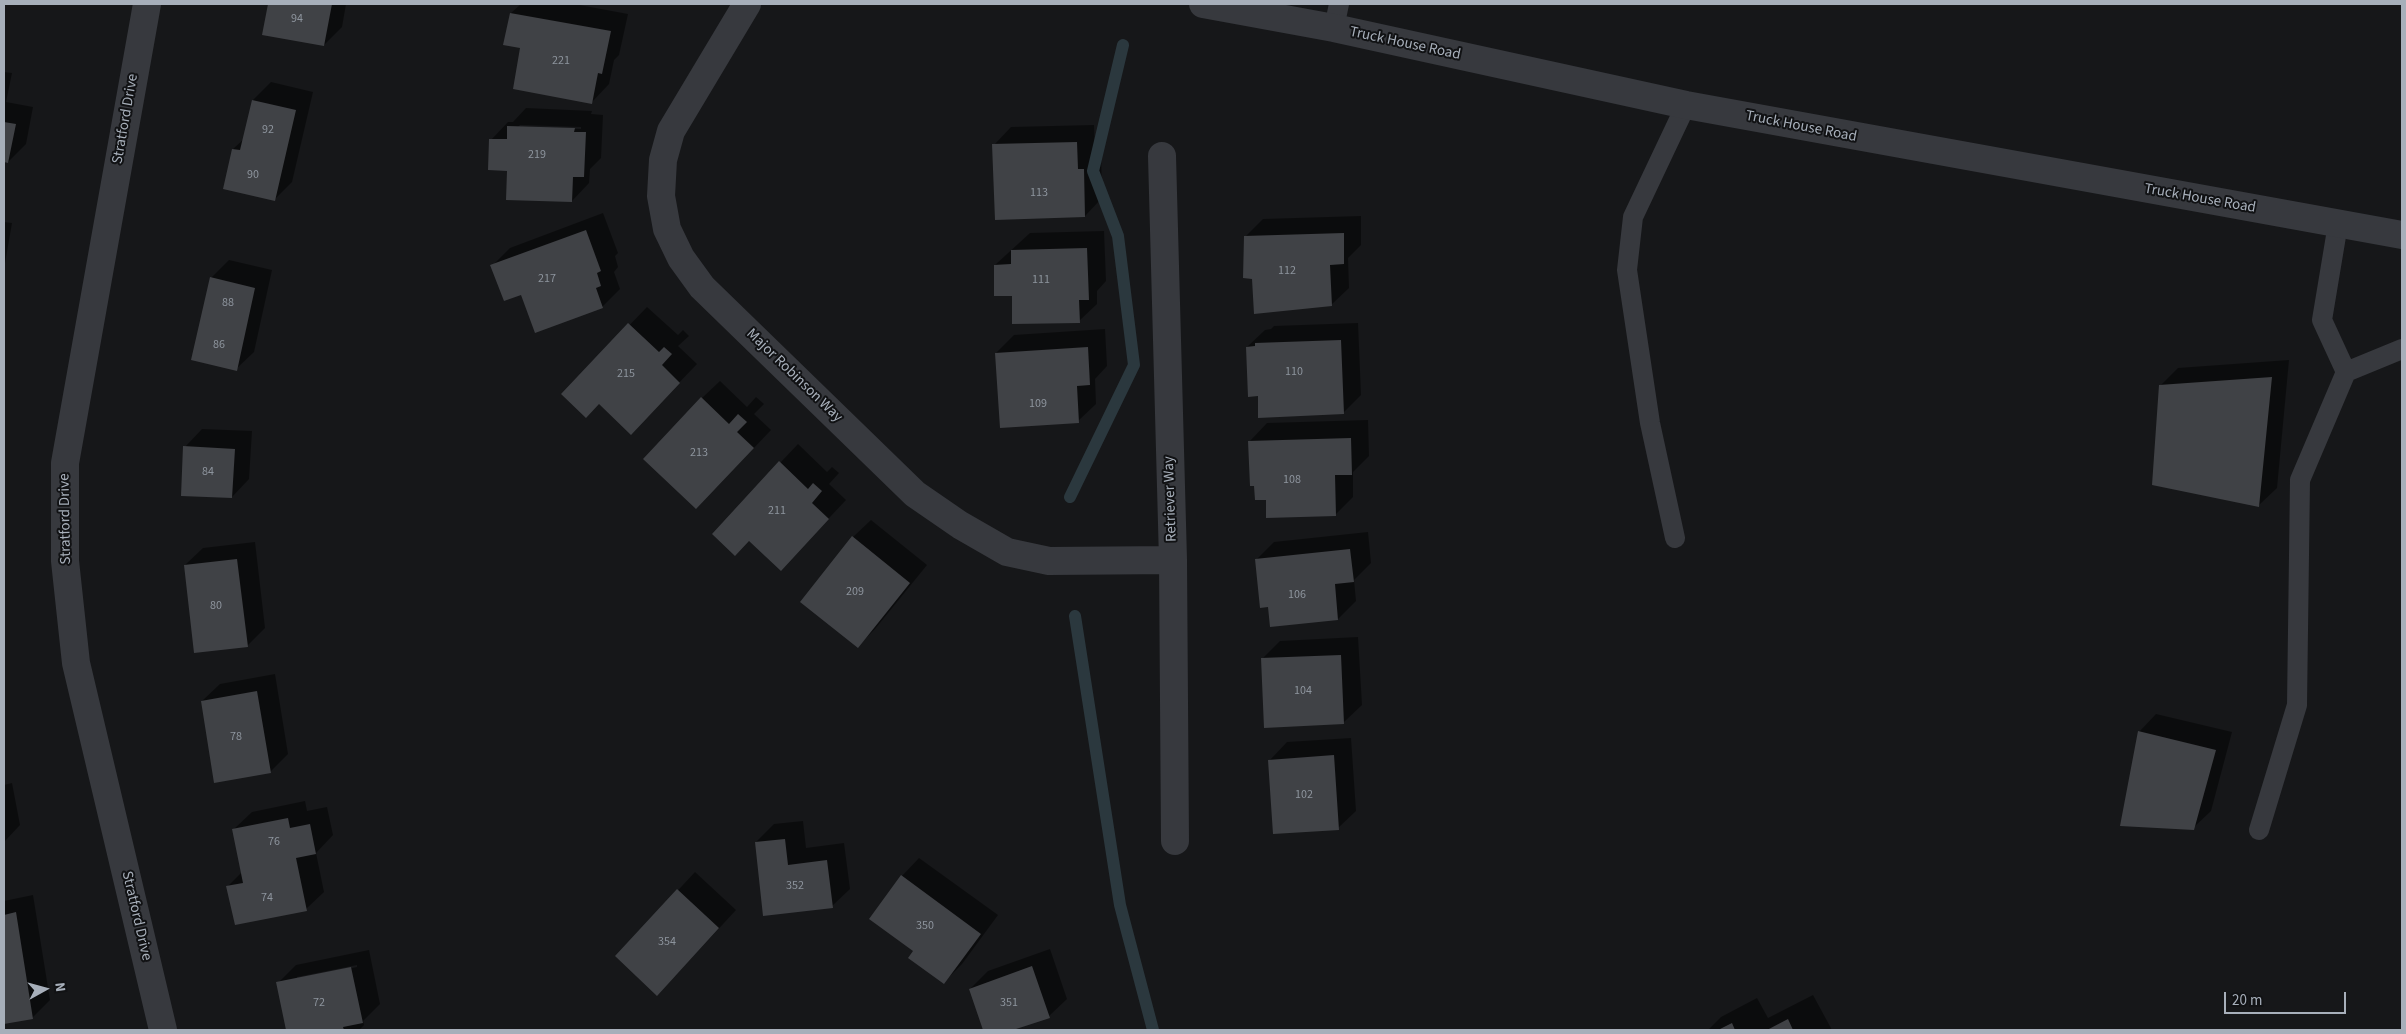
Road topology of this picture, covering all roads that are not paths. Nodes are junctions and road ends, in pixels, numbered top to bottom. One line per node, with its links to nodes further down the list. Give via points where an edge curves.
1 (147, 4): 15 (street, Stratford Drive, via 65,462 65,561 76,663)
2 (747, 4): 12 (street, Major Robinson Way, via 671,131 663,160 661,196 667,229 680,258 702,287 915,494 960,525 1007,552 1049,561)
3 (1203, 4): 4 (street, Truck House Road)
4 (1336, 16): 5 (street, Truck House Road)
5 (1686, 105): 7 (street, Truck House Road); 11 (lane, via 1633,217 1627,270 1650,423)
6 (1162, 156): 12 (street, Retriever Way)
7 (2338, 224): 8 (street, Truck House Road); 10 (lane, via 2322,320)
8 (2402, 235)
9 (2402, 349): 10 (lane)
10 (2346, 372): 13 (lane, via 2300,480 2297,705)
11 (1676, 538)
12 (1173, 560): 14 (street, Retriever Way)
13 (2259, 830)
14 (1176, 841)
15 (163, 1030)

